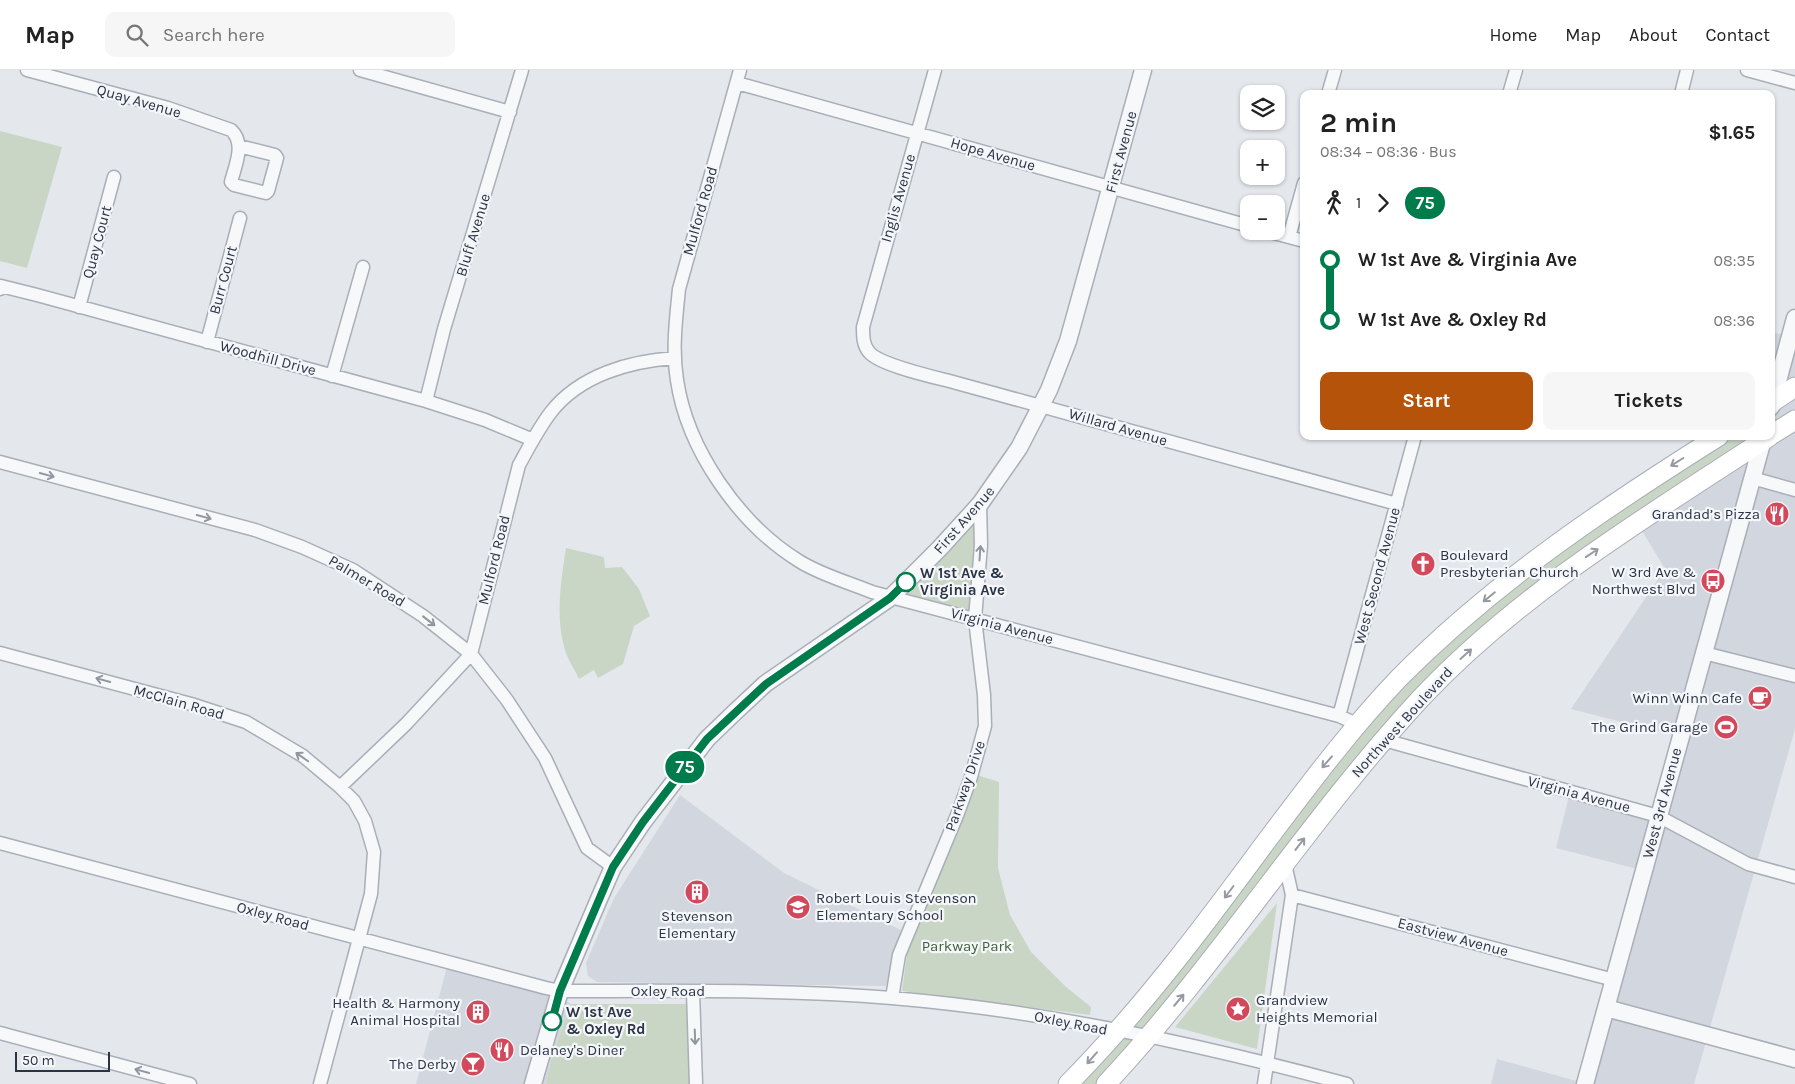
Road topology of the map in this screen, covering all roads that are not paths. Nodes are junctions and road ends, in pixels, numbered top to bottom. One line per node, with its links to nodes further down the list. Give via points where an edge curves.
1 (27, 70): 18 (street, Quay Avenue, via 168,108 231,130)
2 (360, 70): 16 (street)
3 (522, 70): 16 (street, Bluff Avenue)
4 (740, 70): 11 (street, Mulford Road)
5 (935, 70): 17 (street, Inglis Avenue)
6 (1143, 70): 20 (street, First Avenue)
7 (1335, 70): 13 (street)
8 (1516, 70): 14 (street)
9 (1687, 70): 15 (street)
10 (1747, 70): 12 (street)
11 (737, 83): 17 (street, Hope Avenue); 33 (street, Mulford Road, via 679,289)
12 (1795, 83)
13 (1329, 90)
14 (1510, 90)
15 (1682, 90)
16 (510, 112): 37 (street, Bluff Avenue, via 444,328)
17 (917, 133): 20 (street, Hope Avenue); 31 (street, Inglis Avenue)
18 (239, 146)
19 (114, 178): 29 (street, Quay Court)
20 (1111, 188): 23 (street, Hope Avenue); 39 (street, First Avenue, via 1068,341)
21 (1300, 197): 25 (street)
22 (240, 218): 32 (street, Burr Court)
23 (1240, 224)
24 (1285, 236): 25 (street)
25 (1289, 237): 26 (street)
26 (1300, 240)
27 (363, 268): 34 (street)
28 (0, 287): 29 (street, Woodhill Drive)
29 (79, 307): 32 (street, Woodhill Drive)
30 (1795, 318): 36 (street)
31 (863, 327): 39 (street, Willard Avenue, via 865,346 881,361)
32 (208, 342): 34 (street, Woodhill Drive)
33 (675, 358): 42 (street, Mulford Road, via 620,367 598,376 552,411); 52 (street, Virginia Avenue, via 677,382 694,441 716,480 742,511 770,540 798,561)
34 (332, 376): 37 (street, Woodhill Drive)
35 (1795, 388): 38 (main road)
36 (1775, 392)
37 (426, 401): 42 (street, Woodhill Drive)
38 (1775, 401)
39 (1041, 405): 50 (street, First Avenue, via 1019,448); 51 (street, Willard Avenue)
40 (1795, 420): 41 (main road, Northwest Boulevard)
41 (1775, 432)
42 (533, 440): 56 (street, Mulford Road, via 519,465)
43 (1414, 440): 51 (street, West Second Avenue)
44 (1713, 440): 59 (main road, Northwest Boulevard, one-way to 59, via 1614,502 1551,547 1473,610 1407,671)
45 (1762, 440): 60 (main road, Northwest Boulevard, one-way to 45, via 1456,664 1515,610 1572,566)
46 (1766, 440): 48 (street, West 3rd Avenue)
47 (0, 462): 56 (street, Palmer Road, one-way to 56, via 255,530 302,547 353,570 423,616)
48 (1752, 478): 49 (street); 55 (street, West 3rd Avenue)
49 (1795, 490)
50 (980, 504): 52 (street, First Avenue); 53 (street, Parkway Drive, one-way to 50, via 981,545)
51 (1396, 504): 58 (street, West Second Avenue)
52 (890, 598): 53 (street, Virginia Avenue); 65 (street, First Avenue, via 766,684 707,739)
53 (975, 619): 58 (street, Virginia Avenue); 72 (street, Parkway Drive, via 986,712 984,726 962,804 899,955)
54 (0, 652): 61 (street, McClain Road, one-way to 54, via 303,756 246,722)
55 (1704, 653): 57 (street); 62 (street, West 3rd Avenue)
56 (471, 654): 61 (street, Mulford Road, via 406,724); 65 (street, Palmer Road, via 546,758 587,848)
57 (1795, 676)
58 (1339, 716): 59 (street, Virginia Avenue)
59 (1359, 725): 74 (main road, Northwest Boulevard, one-way to 74, via 1322,768 1170,970)
60 (1384, 740): 62 (street, Virginia Avenue); 64 (main road, Northwest Boulevard, one-way to 60)
61 (340, 787): 68 (street, via 354,801 365,821 374,852 371,894)
62 (1658, 816): 66 (street, Virginia Avenue, via 1748,864); 69 (street, West 3rd Avenue)
63 (0, 843): 68 (street, Oxley Road)
64 (1285, 864): 67 (street); 76 (main road, Northwest Boulevard, one-way to 64, via 1230,938)
65 (613, 867): 70 (street, First Avenue)
66 (1795, 876)
67 (1292, 894): 69 (street, Eastview Avenue); 78 (street)
68 (359, 939): 70 (street, Oxley Road); 80 (street)
69 (1614, 980): 73 (street, West 3rd Avenue)
70 (560, 991): 71 (street, Oxley Road); 81 (street, First Avenue)
71 (693, 991): 72 (street, Oxley Road, via 796,992); 82 (street, one-way to 82)
72 (892, 998): 74 (street, Oxley Road, via 988,1008)
73 (1606, 1008): 77 (street); 87 (street, West 3rd Avenue)
74 (1116, 1031): 76 (street, Oxley Road); 83 (main road, Northwest Boulevard, one-way to 83)
75 (0, 1033): 79 (street, one-way to 75)
76 (1148, 1038): 78 (street, Oxley Road, via 1175,1041); 84 (main road, Northwest Boulevard)
77 (1795, 1059)
78 (1268, 1063): 85 (street); 86 (street, Oxley Road)
79 (190, 1084)
80 (320, 1084)
81 (533, 1084)
82 (696, 1084)
83 (1068, 1084)
84 (1106, 1084)
85 (1264, 1084)
86 (1347, 1084)
87 (1585, 1084)

